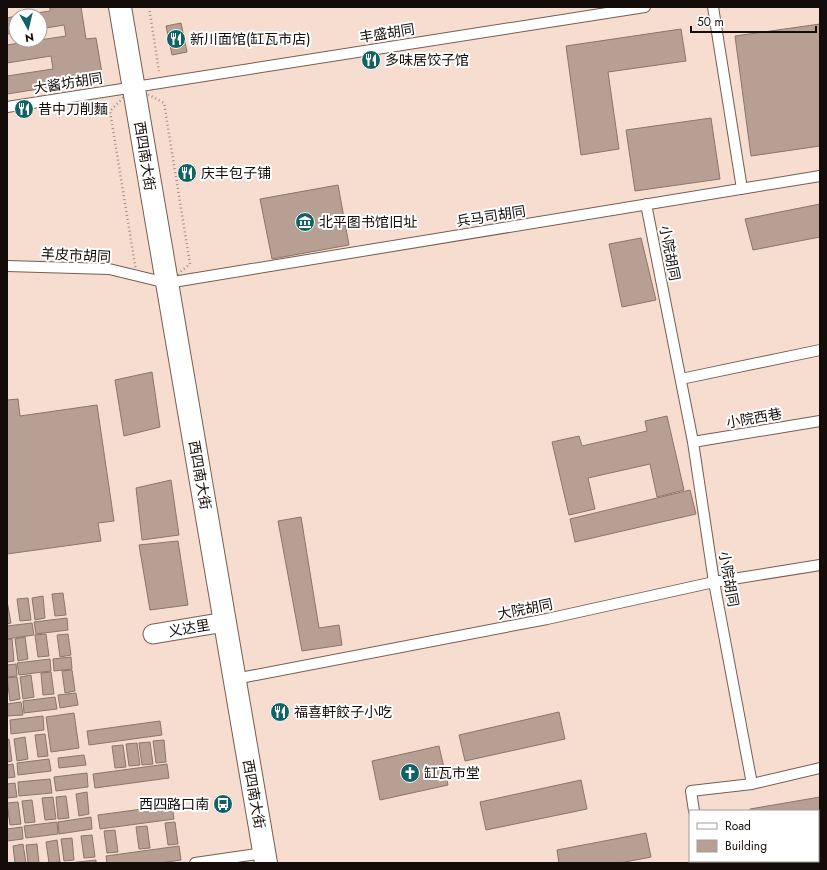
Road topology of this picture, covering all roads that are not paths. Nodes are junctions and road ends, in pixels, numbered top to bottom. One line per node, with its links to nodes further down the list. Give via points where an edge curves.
1 (120, 7): 4 (main road, 西四南大街)
2 (645, 7): 4 (lane, 丰盛胡同)
3 (713, 7): 7 (lane)
4 (134, 87): 5 (lane, 大酱坊胡同); 10 (main road, 西四南大街)
5 (7, 107)
6 (820, 176): 7 (lane, 兵马司胡同)
7 (742, 189): 8 (lane, 兵马司胡同)
8 (646, 204): 10 (lane, 兵马司胡同); 12 (lane, 小院胡同)
9 (7, 266): 10 (lane, 羊皮市胡同, via 109,269)
10 (166, 283): 17 (main road, 西四南大街)
11 (820, 350): 12 (lane)
12 (681, 379): 14 (lane, 小院胡同)
13 (820, 421): 14 (lane, 小院西巷)
14 (693, 442): 16 (lane, 小院胡同)
15 (820, 565): 16 (lane, 大院胡同)
16 (714, 582): 19 (lane, 大院胡同, via 547,619); 21 (lane, 小院胡同)
17 (225, 622): 18 (street, 义达里); 19 (main road, 西四南大街)
18 (153, 634)
19 (235, 679): 23 (main road, 西四南大街)
20 (820, 768): 21 (lane)
21 (752, 784): 22 (lane, via 691,791)
22 (694, 810)
23 (265, 858): 24 (lane)
24 (195, 863)

